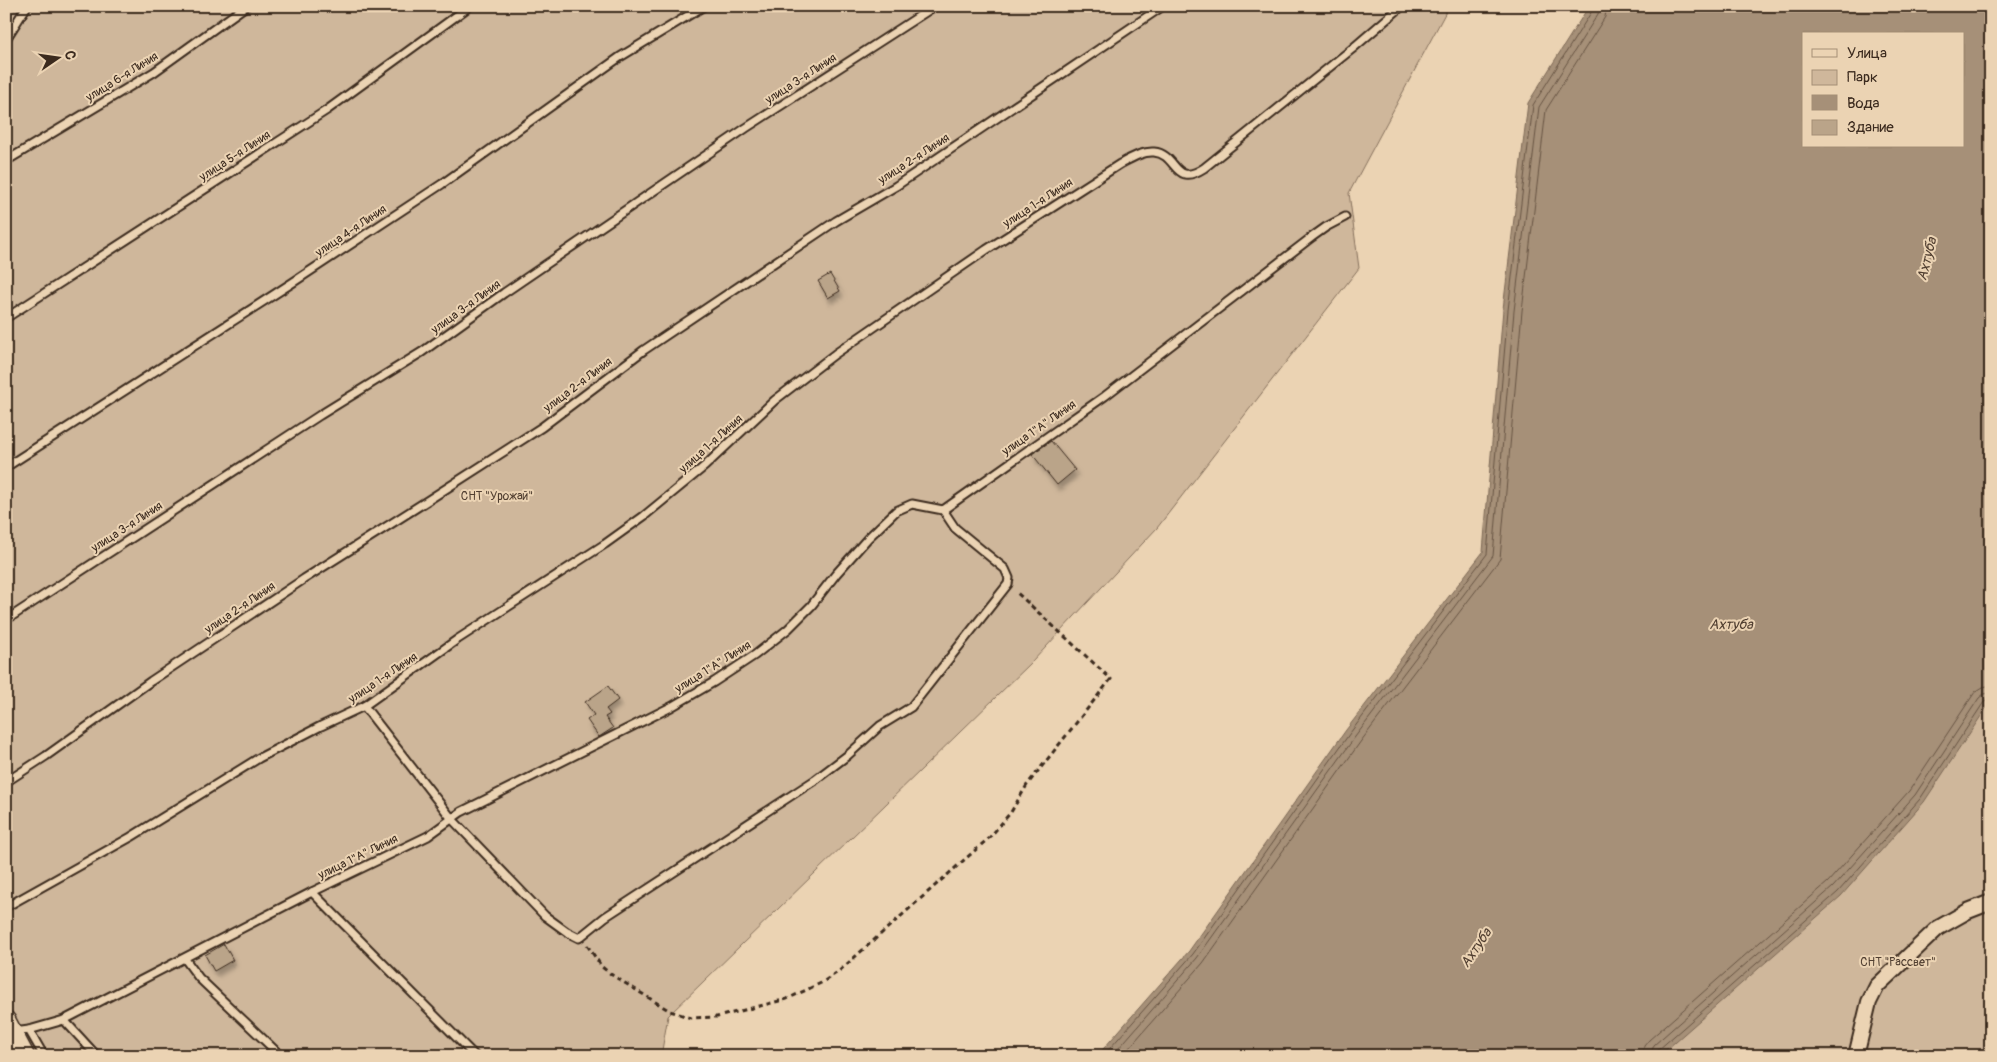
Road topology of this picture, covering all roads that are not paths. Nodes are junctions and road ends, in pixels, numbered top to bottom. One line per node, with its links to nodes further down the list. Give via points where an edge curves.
1 (27, 6): 8 (lane)
2 (246, 6): 9 (lane, улица 6-я Линия, via 154,72)
3 (470, 6): 11 (lane, улица 5-я Линия, via 327,110)
4 (704, 6): 12 (lane, улица 4-я Линия, via 620,57 442,184 292,284)
5 (935, 6): 14 (lane, улица 3-я Линия, via 746,128 422,352)
6 (1163, 6): 16 (lane, улица 2-я Линия, via 896,186 836,221 644,350 542,427 304,578 151,680)
7 (1402, 6): 15 (lane, улица 1-я Линия, via 1198,172 1182,174 1162,154 1155,152 1137,155 986,250 835,354 775,400 705,466 644,516 458,639)
8 (6, 39)
9 (6, 161)
10 (1345, 217): 13 (lane, улица 1"А" Линия, via 1312,237 1105,396)
11 (6, 318)
12 (6, 467)
13 (944, 510): 17 (lane, улица 1"А" Линия, via 912,504 901,508 868,538 811,606 754,655 671,707); 17 (lane, via 955,528 1004,569 1008,584 912,707 880,726 822,776 605,917 579,938 545,916)
14 (6, 620)
15 (364, 706): 17 (lane); 20 (lane, улица 1-я Линия, via 259,758 131,837)
16 (6, 782)
17 (452, 819): 18 (lane, улица 1"А" Линия, via 428,836)
18 (312, 892): 21 (lane, улица 1"А" Линия); 28 (lane)
19 (1991, 902): 29 (street, via 1938,928 1877,986 1869,1002)
20 (6, 907)
21 (185, 959): 22 (lane, улица 1"А" Линия); 27 (lane, via 199,978)
22 (64, 1020): 23 (lane, улица 1"А" Линия); 26 (lane)
23 (16, 1028): 24 (street); 25 (lane)
24 (25, 1056)
25 (44, 1056)
26 (97, 1056)
27 (281, 1056)
28 (475, 1056)
29 (1856, 1056)

